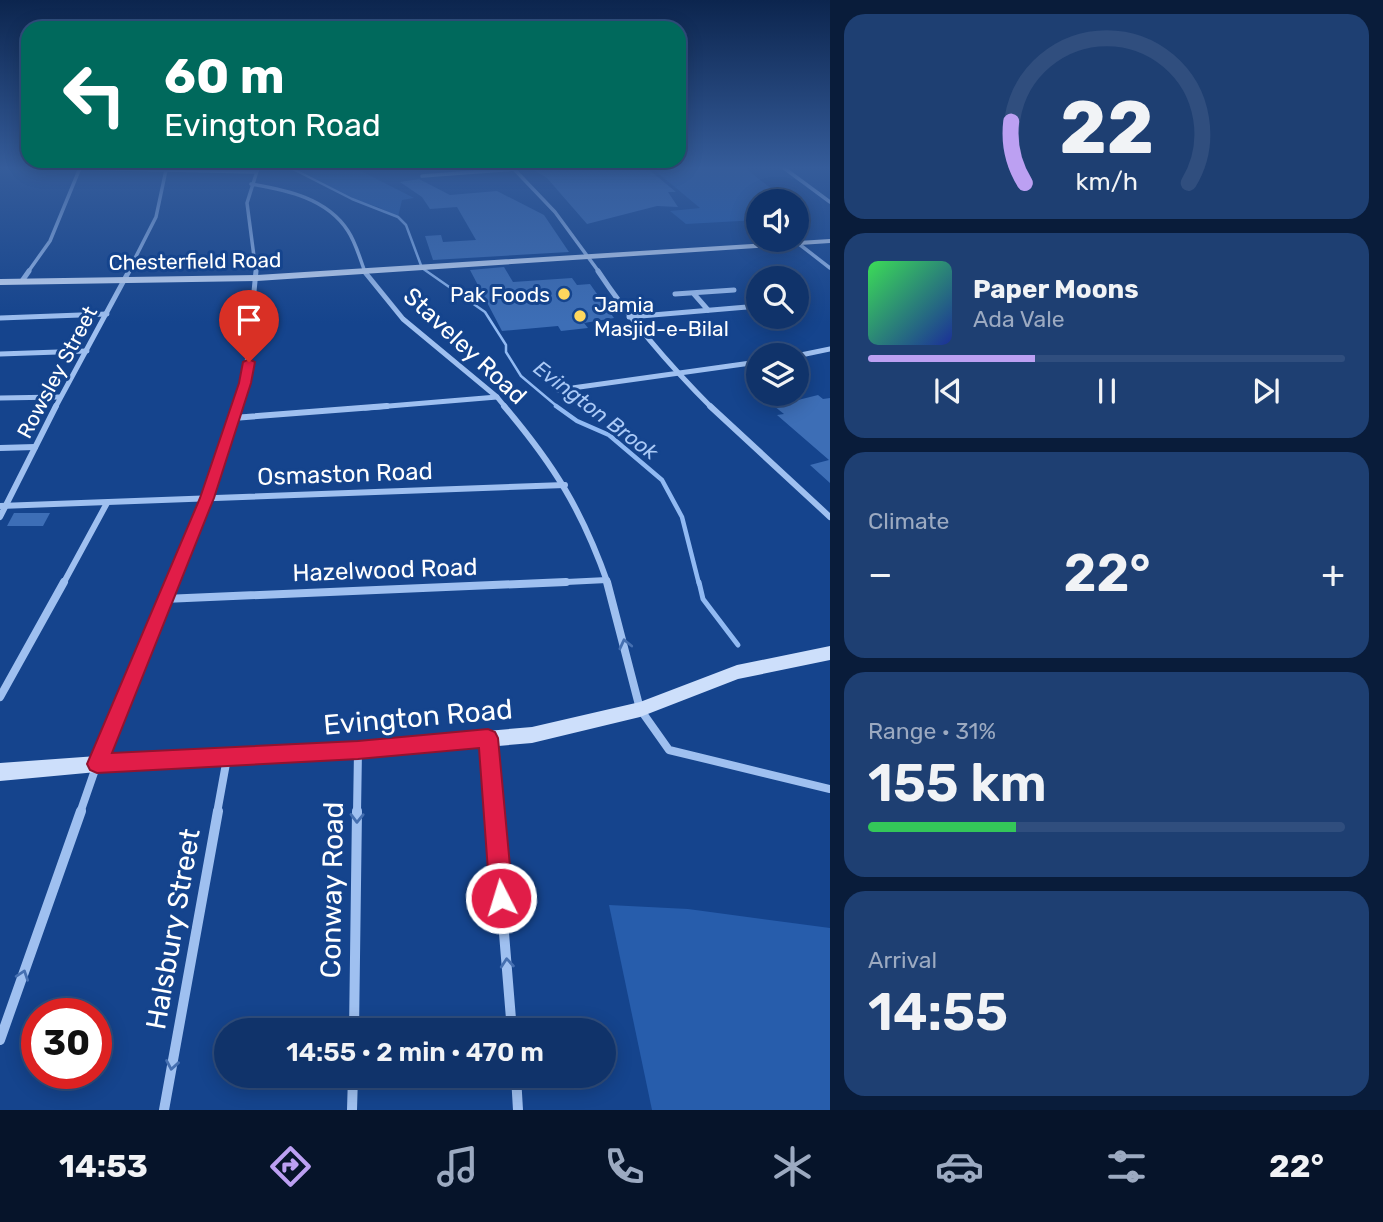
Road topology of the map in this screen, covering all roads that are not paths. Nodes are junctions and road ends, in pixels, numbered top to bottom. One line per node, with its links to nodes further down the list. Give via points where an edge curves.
1 (59, 220): 15 (street)
2 (155, 220): 14 (street, Rowsley Street)
3 (247, 220): 13 (street)
4 (337, 220): 12 (street, Staveley Road, via 350,233)
5 (563, 220): 10 (street)
6 (830, 241): 7 (street, Chesterfield Road)
7 (809, 243)
8 (746, 247): 10 (street, Chesterfield Road)
9 (809, 252): 11 (street)
10 (595, 257): 12 (street, Chesterfield Road); 24 (street)
11 (830, 268)
12 (365, 272): 13 (street, Chesterfield Road); 33 (street, Staveley Road, via 403,319)
13 (257, 278): 14 (street, Chesterfield Road); 35 (street, via 249,362)
14 (124, 280): 15 (street, Chesterfield Road); 22 (street, Rowsley Street)
15 (22, 281): 16 (street, Chesterfield Road)
16 (0, 282)
17 (734, 290): 19 (street)
18 (675, 294): 19 (street)
19 (694, 294): 21 (street)
20 (746, 307): 21 (street)
21 (708, 310): 24 (street)
22 (107, 314): 23 (street); 26 (street, Rowsley Street)
23 (0, 317)
24 (629, 317): 30 (street)
25 (830, 349): 27 (street)
26 (87, 351): 28 (street); 32 (street, Rowsley Street)
27 (809, 353)
28 (0, 354)
29 (746, 364): 30 (street)
30 (681, 374): 31 (street); 43 (street)
31 (558, 390)
32 (60, 397): 34 (street); 36 (street, Rowsley Street)
33 (497, 397): 35 (street); 38 (street, Staveley Road)
34 (0, 398)
35 (233, 418): 39 (street)
36 (35, 447): 37 (street); 41 (street, Rowsley Street)
37 (0, 448)
38 (565, 485): 39 (street, Osmaston Road); 44 (street, Staveley Road)
39 (207, 498): 40 (street, Osmaston Road); 45 (street)
40 (107, 503): 41 (street, Osmaston Road); 47 (street)
41 (4, 506): 42 (street, Rowsley Street)
42 (0, 517)
43 (830, 517)
44 (607, 580): 45 (street, Hazelwood Road); 48 (street, Staveley Road, one-way to 44)
45 (164, 598): 52 (street)
46 (830, 653): 48 (street, Evington Road, via 737,672)
47 (0, 697)
48 (640, 709): 49 (street, Evington Road, via 532,735); 54 (street, via 669,750)
49 (488, 738): 50 (street, Evington Road); 56 (street, one-way to 49)
50 (358, 750): 51 (street, Evington Road); 55 (street, Conway Road, one-way to 55)
51 (227, 757): 52 (street, Evington Road); 60 (street, Halsbury Street, one-way to 60)
52 (97, 764): 53 (street, Evington Road); 57 (street, one-way to 52)
53 (0, 772)
54 (830, 789)
55 (354, 1018)
56 (511, 1018)
57 (0, 1040)
58 (353, 1088): 61 (street)
59 (517, 1088): 62 (street)
60 (164, 1110)
61 (352, 1110)
62 (519, 1110)

